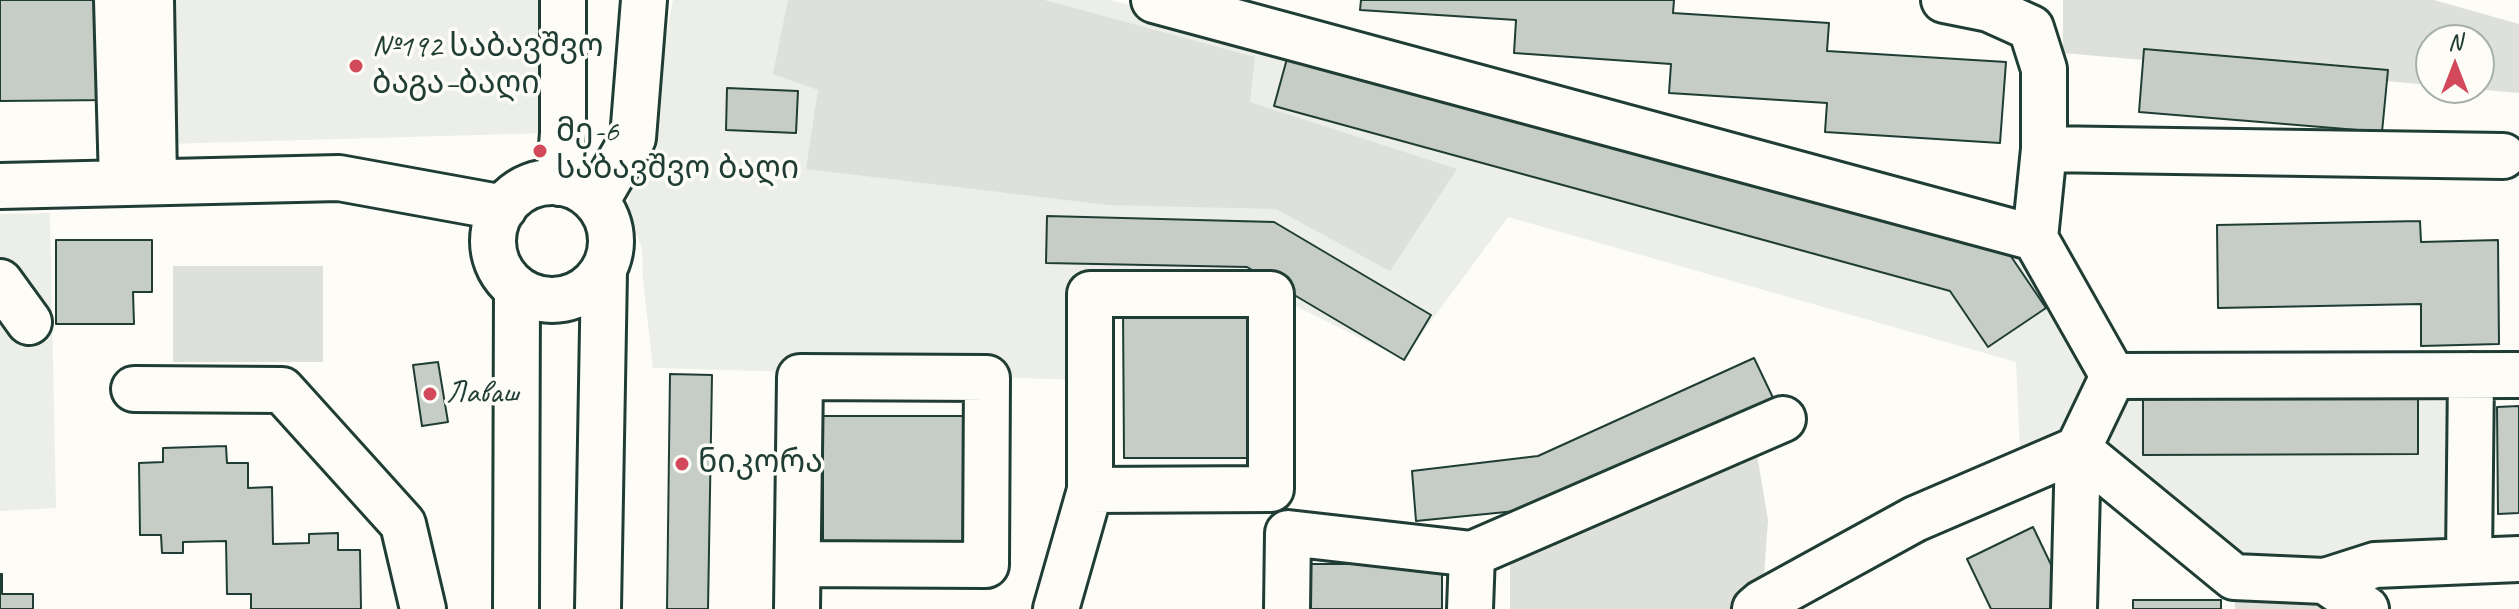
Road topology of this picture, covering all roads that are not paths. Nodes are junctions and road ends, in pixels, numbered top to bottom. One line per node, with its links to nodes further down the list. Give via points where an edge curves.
1 (117, 0): 9 (street)
2 (151, 0): 9 (street)
3 (563, 0): 11 (street, via 563,133)
4 (644, 0): 11 (street, via 633,138)
5 (1154, 0): 13 (street)
6 (1944, 0): 7 (street, via 1989,9 2031,28 2044,69)
7 (2044, 149): 8 (street); 13 (street)
8 (2503, 156)
9 (138, 182): 10 (street); 12 (street, via 339,178)
10 (0, 186)
11 (578, 193): 12 (street, via 538,184); 14 (street, via 607,219 611,252)
12 (504, 208): 16 (street, via 494,237 495,256)
13 (2035, 238): 20 (street)
14 (604, 271): 16 (street, via 574,297 535,298); 33 (street)
15 (0, 282): 17 (street)
16 (517, 289): 32 (street)
17 (29, 322)
18 (2471, 375): 19 (street); 20 (street); 26 (street)
19 (2519, 375)
20 (2113, 376): 23 (street)
21 (134, 389): 31 (street, via 282,390 403,524)
22 (1783, 419): 25 (street)
23 (2078, 449): 30 (street); 38 (street, via 1915,519); 39 (street)
24 (1090, 490): 24 (street, via 1271,489 1271,294 1090,294); 35 (street)
25 (1472, 554): 36 (street, via 1288,533); 37 (street)
26 (2469, 559): 27 (street); 29 (street, via 2375,565)
27 (2519, 559)
28 (799, 564): 28 (street, via 800,377 987,378 986,565); 34 (street)
29 (2325, 581): 30 (street); 40 (street)
30 (2234, 593)
31 (423, 609)
32 (516, 609)
33 (598, 609)
34 (797, 609)
35 (1056, 609)
36 (1287, 609)
37 (1470, 609)
38 (1755, 609)
39 (2074, 609)
40 (2366, 609)

